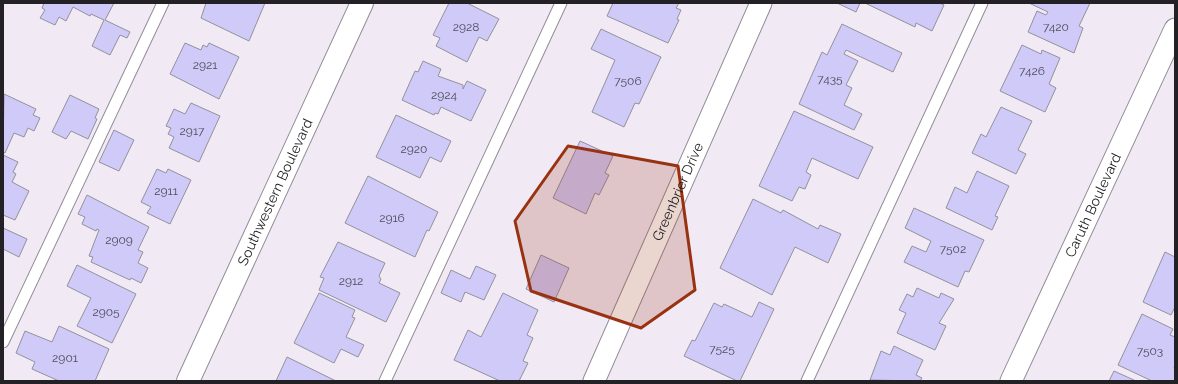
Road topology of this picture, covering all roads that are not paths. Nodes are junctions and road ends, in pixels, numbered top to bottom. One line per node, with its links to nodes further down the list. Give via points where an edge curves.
1 (164, 3): 7 (lane)
2 (362, 3): 8 (street, Southwestern Boulevard)
3 (561, 3): 9 (lane)
4 (760, 3): 10 (street, Greenbrier Drive)
5 (982, 3): 11 (lane)
6 (1175, 29): 12 (street, Caruth Boulevard)
7 (3, 342)
8 (188, 381)
9 (385, 381)
10 (594, 381)
11 (807, 381)
12 (1011, 381)

